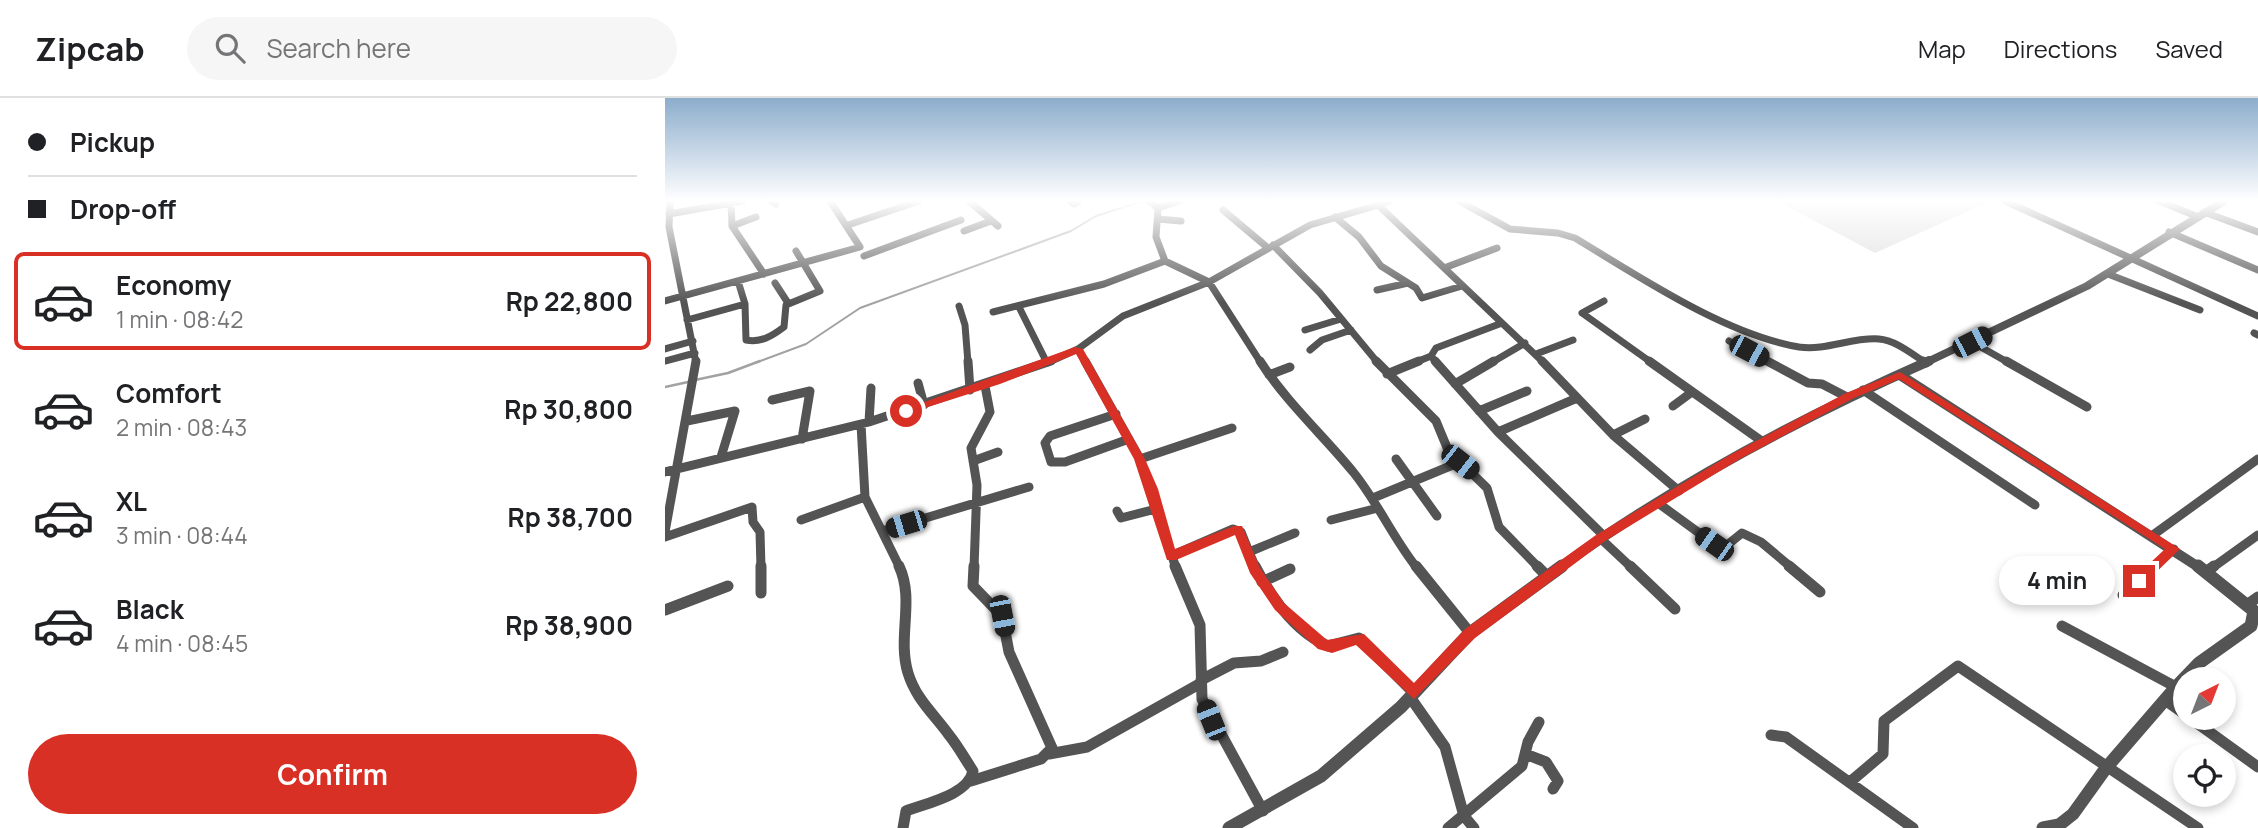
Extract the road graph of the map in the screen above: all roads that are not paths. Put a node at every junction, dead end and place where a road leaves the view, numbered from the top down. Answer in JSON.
{"nodes":[{"id":1,"x":672,"y":235,"type":"edge"},
{"id":2,"x":737,"y":235,"type":"edge"},
{"id":3,"x":853,"y":235,"type":"edge"},
{"id":4,"x":921,"y":235,"type":"edge"},
{"id":5,"x":1156,"y":235,"type":"edge"},
{"id":6,"x":1256,"y":235,"type":"edge"},
{"id":7,"x":1292,"y":235,"type":"edge"},
{"id":8,"x":1357,"y":235,"type":"edge"},
{"id":9,"x":1409,"y":235,"type":"edge"},
{"id":10,"x":1565,"y":235,"type":"edge"},
{"id":11,"x":2082,"y":235,"type":"edge"},
{"id":12,"x":2164,"y":235,"type":"edge"},
{"id":13,"x":2176,"y":235,"type":"edge"},
{"id":14,"x":860,"y":247,"type":"junction"},
{"id":15,"x":1271,"y":247,"type":"junction"},
{"id":16,"x":1497,"y":248,"type":"dead end"},
{"id":17,"x":796,"y":251,"type":"dead end"},
{"id":18,"x":674,"y":256,"type":"junction"},
{"id":19,"x":865,"y":256,"type":"junction"},
{"id":20,"x":2131,"y":257,"type":"junction"},
{"id":21,"x":665,"y":258,"type":"edge"},
{"id":22,"x":1165,"y":261,"type":"junction"},
{"id":23,"x":805,"y":263,"type":"junction"},
{"id":24,"x":870,"y":264,"type":"dead end"},
{"id":25,"x":1444,"y":268,"type":"junction"},
{"id":26,"x":2258,"y":270,"type":"edge"},
{"id":27,"x":764,"y":274,"type":"junction"},
{"id":28,"x":2108,"y":274,"type":"junction"},
{"id":29,"x":738,"y":281,"type":"junction"},
{"id":30,"x":1209,"y":282,"type":"junction"},
{"id":31,"x":1408,"y":282,"type":"junction"},
{"id":32,"x":775,"y":283,"type":"dead end"},
{"id":33,"x":1462,"y":286,"type":"junction"},
{"id":34,"x":1377,"y":290,"type":"dead end"},
{"id":35,"x":683,"y":296,"type":"junction"},
{"id":36,"x":665,"y":301,"type":"edge"},
{"id":37,"x":1604,"y":301,"type":"dead end"},
{"id":38,"x":788,"y":303,"type":"junction"},
{"id":39,"x":745,"y":304,"type":"junction"},
{"id":40,"x":959,"y":306,"type":"dead end"},
{"id":41,"x":1019,"y":307,"type":"junction"},
{"id":42,"x":2200,"y":310,"type":"dead end"},
{"id":43,"x":993,"y":312,"type":"dead end"},
{"id":44,"x":2258,"y":316,"type":"edge"},
{"id":45,"x":1341,"y":319,"type":"junction"},
{"id":46,"x":687,"y":320,"type":"junction"},
{"id":47,"x":1502,"y":323,"type":"junction"},
{"id":48,"x":1305,"y":330,"type":"dead end"},
{"id":49,"x":1351,"y":330,"type":"junction"},
{"id":50,"x":1573,"y":340,"type":"dead end"},
{"id":51,"x":693,"y":341,"type":"junction"},
{"id":52,"x":1729,"y":341,"type":"dead end"},
{"id":53,"x":1972,"y":342,"type":"junction"},
{"id":54,"x":1525,"y":343,"type":"junction"},
{"id":55,"x":665,"y":349,"type":"edge"},
{"id":56,"x":1078,"y":349,"type":"junction"},
{"id":57,"x":1310,"y":350,"type":"dead end"},
{"id":58,"x":695,"y":353,"type":"junction"},
{"id":59,"x":1536,"y":354,"type":"junction"},
{"id":60,"x":1431,"y":356,"type":"junction"},
{"id":61,"x":665,"y":361,"type":"edge"},
{"id":62,"x":1047,"y":363,"type":"junction"},
{"id":63,"x":1926,"y":363,"type":"junction"},
{"id":64,"x":1290,"y":367,"type":"dead end"},
{"id":65,"x":1387,"y":374,"type":"junction"},
{"id":66,"x":1269,"y":375,"type":"junction"},
{"id":67,"x":1900,"y":375,"type":"junction"},
{"id":68,"x":918,"y":383,"type":"dead end"},
{"id":69,"x":1455,"y":384,"type":"junction"},
{"id":70,"x":985,"y":386,"type":"junction"},
{"id":71,"x":871,"y":388,"type":"dead end"},
{"id":72,"x":970,"y":390,"type":"junction"},
{"id":73,"x":1863,"y":390,"type":"junction"},
{"id":74,"x":1527,"y":391,"type":"dead end"},
{"id":75,"x":1692,"y":392,"type":"junction"},
{"id":76,"x":1847,"y":397,"type":"junction"},
{"id":77,"x":1577,"y":398,"type":"junction"},
{"id":78,"x":772,"y":400,"type":"dead end"},
{"id":79,"x":924,"y":405,"type":"junction"},
{"id":80,"x":1672,"y":406,"type":"dead end"},
{"id":81,"x":2087,"y":407,"type":"dead end"},
{"id":82,"x":1479,"y":411,"type":"junction"},
{"id":83,"x":1115,"y":414,"type":"junction"},
{"id":84,"x":1645,"y":419,"type":"dead end"},
{"id":85,"x":687,"y":421,"type":"junction"},
{"id":86,"x":865,"y":423,"type":"junction"},
{"id":87,"x":1232,"y":428,"type":"dead end"},
{"id":88,"x":1498,"y":432,"type":"junction"},
{"id":89,"x":1613,"y":435,"type":"junction"},
{"id":90,"x":801,"y":439,"type":"junction"},
{"id":91,"x":1129,"y":439,"type":"junction"},
{"id":92,"x":1763,"y":442,"type":"junction"},
{"id":93,"x":998,"y":452,"type":"dead end"},
{"id":94,"x":721,"y":457,"type":"junction"},
{"id":95,"x":1140,"y":459,"type":"junction"},
{"id":96,"x":1396,"y":459,"type":"dead end"},
{"id":97,"x":2258,"y":460,"type":"edge"},
{"id":98,"x":973,"y":461,"type":"junction"},
{"id":99,"x":1460,"y":462,"type":"junction"},
{"id":100,"x":670,"y":471,"type":"edge"},
{"id":101,"x":1415,"y":482,"type":"junction"},
{"id":102,"x":1029,"y":487,"type":"dead end"},
{"id":103,"x":1679,"y":491,"type":"junction"},
{"id":104,"x":865,"y":497,"type":"junction"},
{"id":105,"x":1373,"y":498,"type":"junction"},
{"id":106,"x":978,"y":502,"type":"junction"},
{"id":107,"x":1658,"y":503,"type":"junction"},
{"id":108,"x":2035,"y":505,"type":"dead end"},
{"id":109,"x":1378,"y":508,"type":"junction"},
{"id":110,"x":1156,"y":509,"type":"junction"},
{"id":111,"x":1117,"y":511,"type":"dead end"},
{"id":112,"x":1437,"y":516,"type":"dead end"},
{"id":113,"x":801,"y":520,"type":"dead end"},
{"id":114,"x":1331,"y":520,"type":"dead end"},
{"id":115,"x":881,"y":531,"type":"junction"},
{"id":116,"x":1295,"y":533,"type":"dead end"},
{"id":117,"x":665,"y":535,"type":"edge"},
{"id":118,"x":2153,"y":535,"type":"junction"},
{"id":119,"x":2258,"y":535,"type":"edge"},
{"id":120,"x":1602,"y":537,"type":"junction"},
{"id":121,"x":2174,"y":549,"type":"junction"},
{"id":122,"x":1249,"y":552,"type":"junction"},
{"id":123,"x":1171,"y":556,"type":"junction"},
{"id":124,"x":1290,"y":569,"type":"dead end"},
{"id":125,"x":2206,"y":572,"type":"junction"},
{"id":126,"x":1547,"y":576,"type":"junction"},
{"id":127,"x":1262,"y":582,"type":"junction"},
{"id":128,"x":728,"y":586,"type":"dead end"},
{"id":129,"x":1820,"y":592,"type":"dead end"},
{"id":130,"x":761,"y":593,"type":"dead end"},
{"id":131,"x":2123,"y":595,"type":"dead end"},
{"id":132,"x":2253,"y":601,"type":"edge"},
{"id":133,"x":1675,"y":609,"type":"dead end"},
{"id":134,"x":665,"y":610,"type":"edge"},
{"id":135,"x":2062,"y":626,"type":"dead end"},
{"id":136,"x":1470,"y":634,"type":"junction"},
{"id":137,"x":1283,"y":652,"type":"dead end"},
{"id":138,"x":2195,"y":667,"type":"edge"},
{"id":139,"x":1201,"y":682,"type":"junction"},
{"id":140,"x":2173,"y":685,"type":"edge"},
{"id":141,"x":2173,"y":691,"type":"edge"},
{"id":142,"x":1412,"y":695,"type":"junction"},
{"id":143,"x":2165,"y":700,"type":"junction"},
{"id":144,"x":2173,"y":706,"type":"edge"},
{"id":145,"x":1539,"y":722,"type":"dead end"},
{"id":146,"x":2207,"y":730,"type":"edge"},
{"id":147,"x":1771,"y":735,"type":"dead end"},
{"id":148,"x":1049,"y":754,"type":"junction"},
{"id":149,"x":1525,"y":754,"type":"junction"},
{"id":150,"x":2258,"y":767,"type":"edge"},
{"id":151,"x":2106,"y":768,"type":"junction"},
{"id":152,"x":971,"y":781,"type":"junction"},
{"id":153,"x":1850,"y":782,"type":"junction"},
{"id":154,"x":1553,"y":789,"type":"dead end"},
{"id":155,"x":1262,"y":811,"type":"junction"},
{"id":156,"x":1464,"y":816,"type":"junction"},
{"id":157,"x":902,"y":828,"type":"edge"},
{"id":158,"x":1229,"y":828,"type":"edge"},
{"id":159,"x":1448,"y":828,"type":"edge"},
{"id":160,"x":1474,"y":828,"type":"edge"},
{"id":161,"x":1913,"y":828,"type":"edge"},
{"id":162,"x":2043,"y":828,"type":"edge"},
{"id":163,"x":2198,"y":828,"type":"edge"}],
"edges":[{"from":1,"to":18,"type":"street"},
{"from":2,"to":27,"type":"street"},
{"from":3,"to":14,"type":"street"},
{"from":4,"to":19,"type":"street"},
{"from":5,"to":22,"type":"street"},
{"from":6,"to":15,"type":"street"},
{"from":7,"to":15,"type":"street"},
{"from":8,"to":31,"type":"street"},
{"from":9,"to":25,"type":"street"},
{"from":10,"to":63,"type":"street"},
{"from":11,"to":20,"type":"street"},
{"from":12,"to":20,"type":"street"},
{"from":13,"to":26,"type":"street"},
{"from":14,"to":19,"type":"street"},
{"from":14,"to":23,"type":"street"},
{"from":15,"to":30,"type":"street"},
{"from":15,"to":45,"type":"street"},
{"from":16,"to":25,"type":"street"},
{"from":17,"to":23,"type":"street"},
{"from":18,"to":21,"type":"street"},
{"from":18,"to":35,"type":"street"},
{"from":19,"to":24,"type":"street"},
{"from":20,"to":28,"type":"street"},
{"from":20,"to":44,"type":"street"},
{"from":22,"to":30,"type":"street"},
{"from":22,"to":41,"type":"street"},
{"from":23,"to":27,"type":"street"},
{"from":23,"to":38,"type":"street"},
{"from":25,"to":33,"type":"street"},
{"from":27,"to":29,"type":"street"},
{"from":28,"to":42,"type":"street"},
{"from":28,"to":53,"type":"street"},
{"from":29,"to":35,"type":"street"},
{"from":29,"to":39,"type":"street"},
{"from":30,"to":56,"type":"street"},
{"from":30,"to":66,"type":"street"},
{"from":31,"to":33,"type":"street"},
{"from":31,"to":34,"type":"street"},
{"from":32,"to":38,"type":"street"},
{"from":33,"to":47,"type":"street"},
{"from":35,"to":36,"type":"street"},
{"from":35,"to":46,"type":"street"},
{"from":37,"to":75,"type":"street"},
{"from":38,"to":39,"type":"street"},
{"from":39,"to":46,"type":"street"},
{"from":40,"to":72,"type":"street"},
{"from":41,"to":43,"type":"street"},
{"from":41,"to":62,"type":"street"},
{"from":45,"to":48,"type":"street"},
{"from":45,"to":49,"type":"street"},
{"from":46,"to":51,"type":"street"},
{"from":47,"to":54,"type":"street"},
{"from":47,"to":60,"type":"street"},
{"from":49,"to":57,"type":"street"},
{"from":49,"to":65,"type":"street"},
{"from":50,"to":59,"type":"street"},
{"from":51,"to":55,"type":"street"},
{"from":51,"to":58,"type":"street"},
{"from":52,"to":76,"type":"street"},
{"from":53,"to":63,"type":"street"},
{"from":53,"to":81,"type":"street"},
{"from":54,"to":59,"type":"street"},
{"from":54,"to":69,"type":"street"},
{"from":56,"to":62,"type":"street"},
{"from":56,"to":83,"type":"street"},
{"from":58,"to":61,"type":"street"},
{"from":58,"to":85,"type":"street"},
{"from":59,"to":77,"type":"street"},
{"from":60,"to":65,"type":"street"},
{"from":60,"to":69,"type":"street"},
{"from":62,"to":70,"type":"street"},
{"from":63,"to":67,"type":"street"},
{"from":64,"to":66,"type":"street"},
{"from":65,"to":99,"type":"street"},
{"from":66,"to":105,"type":"street"},
{"from":67,"to":73,"type":"street"},
{"from":67,"to":118,"type":"street"},
{"from":68,"to":79,"type":"street"},
{"from":69,"to":82,"type":"street"},
{"from":70,"to":72,"type":"street"},
{"from":70,"to":98,"type":"street"},
{"from":71,"to":86,"type":"street"},
{"from":72,"to":79,"type":"street"},
{"from":73,"to":76,"type":"street"},
{"from":73,"to":108,"type":"street"},
{"from":74,"to":82,"type":"street"},
{"from":75,"to":80,"type":"street"},
{"from":75,"to":92,"type":"street"},
{"from":76,"to":92,"type":"street"},
{"from":77,"to":88,"type":"street"},
{"from":77,"to":89,"type":"street"},
{"from":78,"to":90,"type":"street"},
{"from":79,"to":86,"type":"street"},
{"from":82,"to":88,"type":"street"},
{"from":83,"to":91,"type":"street"},
{"from":83,"to":91,"type":"street"},
{"from":84,"to":89,"type":"street"},
{"from":85,"to":94,"type":"street"},
{"from":85,"to":100,"type":"street"},
{"from":86,"to":90,"type":"street"},
{"from":86,"to":104,"type":"street"},
{"from":87,"to":95,"type":"street"},
{"from":88,"to":120,"type":"street"},
{"from":89,"to":103,"type":"street"},
{"from":90,"to":94,"type":"street"},
{"from":91,"to":95,"type":"street"},
{"from":92,"to":103,"type":"street"},
{"from":93,"to":98,"type":"street"},
{"from":94,"to":100,"type":"street"},
{"from":95,"to":110,"type":"street"},
{"from":96,"to":101,"type":"street"},
{"from":97,"to":118,"type":"street"},
{"from":98,"to":106,"type":"street"},
{"from":99,"to":101,"type":"street"},
{"from":99,"to":126,"type":"street"},
{"from":100,"to":117,"type":"street"},
{"from":101,"to":105,"type":"street"},
{"from":101,"to":112,"type":"street"},
{"from":102,"to":106,"type":"street"},
{"from":103,"to":107,"type":"street"},
{"from":104,"to":113,"type":"street"},
{"from":104,"to":115,"type":"street"},
{"from":105,"to":109,"type":"street"},
{"from":106,"to":115,"type":"street"},
{"from":106,"to":148,"type":"street"},
{"from":107,"to":120,"type":"street"},
{"from":107,"to":129,"type":"street"},
{"from":109,"to":114,"type":"street"},
{"from":109,"to":136,"type":"street"},
{"from":110,"to":111,"type":"street"},
{"from":110,"to":123,"type":"street"},
{"from":115,"to":152,"type":"street"},
{"from":116,"to":122,"type":"street"},
{"from":117,"to":130,"type":"street"},
{"from":118,"to":121,"type":"street"},
{"from":119,"to":125,"type":"street"},
{"from":120,"to":126,"type":"street"},
{"from":120,"to":133,"type":"street"},
{"from":121,"to":125,"type":"street"},
{"from":121,"to":131,"type":"street"},
{"from":122,"to":123,"type":"street"},
{"from":122,"to":127,"type":"street"},
{"from":123,"to":139,"type":"street"},
{"from":124,"to":127,"type":"street"},
{"from":125,"to":132,"type":"street"},
{"from":126,"to":136,"type":"street"},
{"from":127,"to":142,"type":"street"},
{"from":128,"to":134,"type":"street"},
{"from":132,"to":138,"type":"street"},
{"from":135,"to":140,"type":"street"},
{"from":136,"to":142,"type":"street"},
{"from":137,"to":139,"type":"street"},
{"from":139,"to":148,"type":"street"},
{"from":139,"to":155,"type":"street"},
{"from":141,"to":143,"type":"street"},
{"from":142,"to":155,"type":"street"},
{"from":142,"to":156,"type":"street"},
{"from":143,"to":144,"type":"street"},
{"from":143,"to":151,"type":"street"},
{"from":145,"to":149,"type":"street"},
{"from":146,"to":150,"type":"street"},
{"from":147,"to":153,"type":"street"},
{"from":148,"to":152,"type":"street"},
{"from":149,"to":154,"type":"street"},
{"from":149,"to":156,"type":"street"},
{"from":151,"to":153,"type":"street"},
{"from":151,"to":162,"type":"street"},
{"from":151,"to":163,"type":"street"},
{"from":152,"to":157,"type":"street"},
{"from":153,"to":161,"type":"street"},
{"from":155,"to":158,"type":"street"},
{"from":156,"to":159,"type":"street"},
{"from":156,"to":160,"type":"street"}]}
